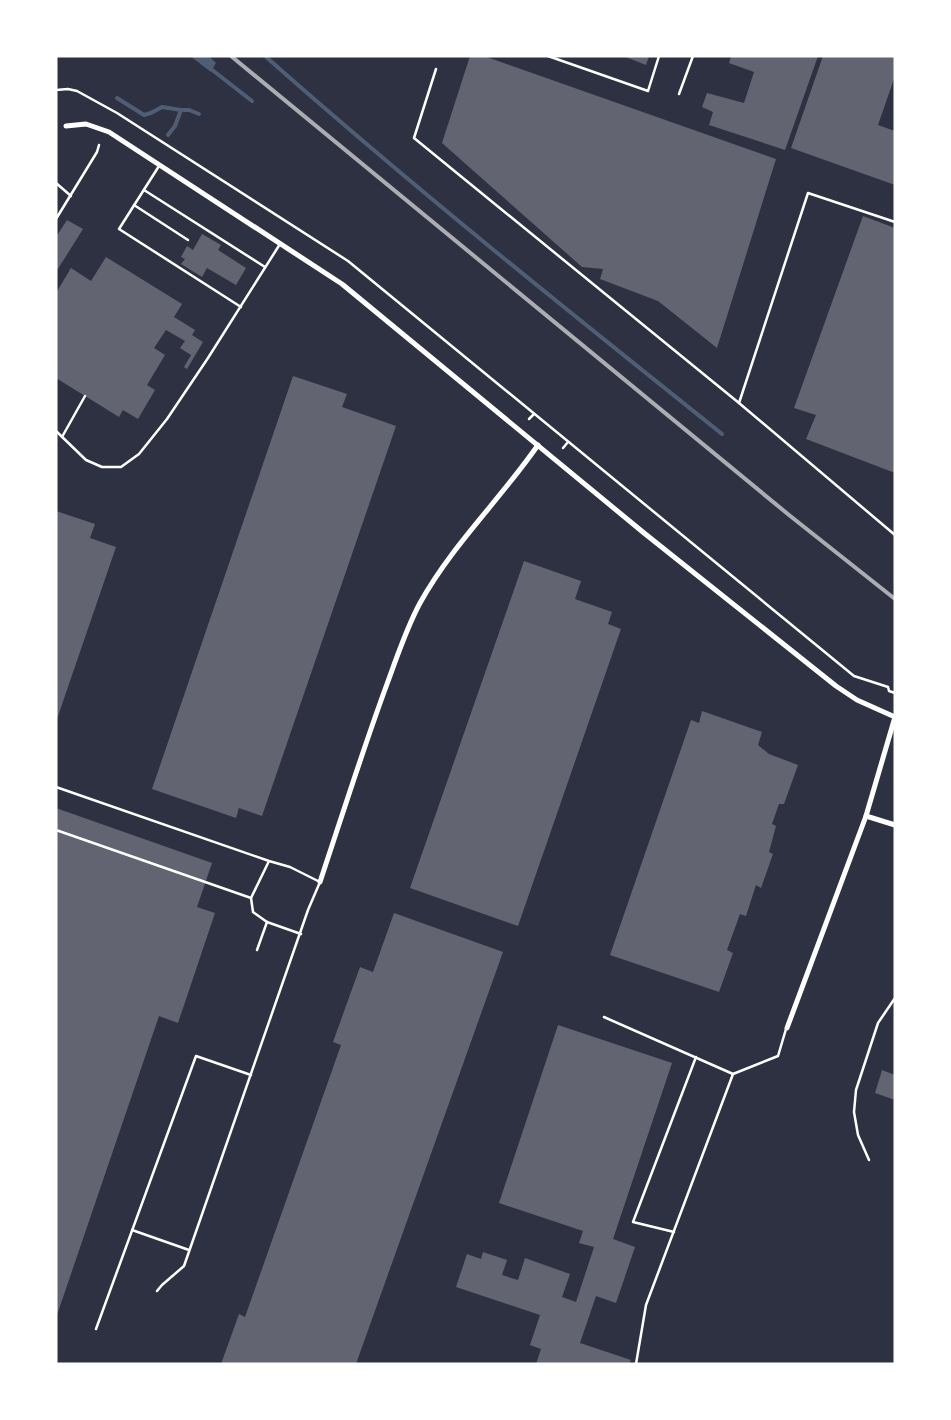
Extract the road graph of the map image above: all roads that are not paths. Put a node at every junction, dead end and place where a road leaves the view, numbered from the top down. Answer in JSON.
{"nodes":[{"id":1,"x":548,"y":56,"type":"edge"},
{"id":2,"x":659,"y":56,"type":"edge"},
{"id":3,"x":693,"y":56,"type":"edge"},
{"id":4,"x":436,"y":69,"type":"dead end"},
{"id":5,"x":679,"y":94,"type":"dead end"},
{"id":6,"x":66,"y":126,"type":"dead end"},
{"id":7,"x":159,"y":165,"type":"junction"},
{"id":8,"x":144,"y":190,"type":"junction"},
{"id":9,"x":134,"y":205,"type":"junction"},
{"id":10,"x":895,"y":222,"type":"edge"},
{"id":11,"x":188,"y":240,"type":"dead end"},
{"id":12,"x":280,"y":244,"type":"junction"},
{"id":13,"x":265,"y":267,"type":"junction"},
{"id":14,"x":240,"y":306,"type":"junction"},
{"id":15,"x":85,"y":396,"type":"dead end"},
{"id":16,"x":739,"y":403,"type":"junction"},
{"id":17,"x":56,"y":431,"type":"edge"},
{"id":18,"x":62,"y":437,"type":"junction"},
{"id":19,"x":538,"y":446,"type":"junction"},
{"id":20,"x":895,"y":535,"type":"edge"},
{"id":21,"x":895,"y":717,"type":"edge"},
{"id":22,"x":56,"y":787,"type":"edge"},
{"id":23,"x":866,"y":816,"type":"junction"},
{"id":24,"x":895,"y":825,"type":"edge"},
{"id":25,"x":56,"y":830,"type":"edge"},
{"id":26,"x":269,"y":861,"type":"junction"},
{"id":27,"x":320,"y":882,"type":"junction"},
{"id":28,"x":251,"y":898,"type":"junction"},
{"id":29,"x":268,"y":922,"type":"junction"},
{"id":30,"x":301,"y":934,"type":"junction"},
{"id":31,"x":257,"y":950,"type":"dead end"},
{"id":32,"x":895,"y":998,"type":"edge"},
{"id":33,"x":604,"y":1018,"type":"dead end"},
{"id":34,"x":787,"y":1028,"type":"joint"},
{"id":35,"x":696,"y":1057,"type":"junction"},
{"id":36,"x":734,"y":1074,"type":"junction"},
{"id":37,"x":251,"y":1075,"type":"junction"},
{"id":38,"x":869,"y":1160,"type":"dead end"},
{"id":39,"x":132,"y":1230,"type":"junction"},
{"id":40,"x":674,"y":1232,"type":"junction"},
{"id":41,"x":189,"y":1250,"type":"junction"},
{"id":42,"x":157,"y":1291,"type":"dead end"},
{"id":43,"x":96,"y":1329,"type":"dead end"},
{"id":44,"x":636,"y":1364,"type":"edge"}],
"edges":[{"from":1,"to":2,"type":"lane"},
{"from":3,"to":5,"type":"lane"},
{"from":4,"to":16,"type":"lane"},
{"from":6,"to":7,"type":"street"},
{"from":7,"to":8,"type":"lane"},
{"from":7,"to":12,"type":"street"},
{"from":8,"to":9,"type":"lane"},
{"from":8,"to":13,"type":"lane"},
{"from":9,"to":11,"type":"lane"},
{"from":9,"to":14,"type":"lane"},
{"from":10,"to":16,"type":"lane"},
{"from":12,"to":13,"type":"lane"},
{"from":12,"to":19,"type":"street"},
{"from":13,"to":14,"type":"lane"},
{"from":14,"to":18,"type":"lane"},
{"from":15,"to":18,"type":"lane"},
{"from":16,"to":20,"type":"lane"},
{"from":17,"to":18,"type":"lane"},
{"from":19,"to":21,"type":"street"},
{"from":19,"to":27,"type":"street"},
{"from":21,"to":23,"type":"street"},
{"from":22,"to":26,"type":"lane"},
{"from":23,"to":24,"type":"street"},
{"from":23,"to":34,"type":"street"},
{"from":25,"to":28,"type":"lane"},
{"from":26,"to":27,"type":"lane"},
{"from":26,"to":28,"type":"lane"},
{"from":27,"to":30,"type":"lane"},
{"from":28,"to":29,"type":"lane"},
{"from":29,"to":30,"type":"lane"},
{"from":29,"to":31,"type":"lane"},
{"from":30,"to":37,"type":"lane"},
{"from":32,"to":38,"type":"lane"},
{"from":33,"to":35,"type":"lane"},
{"from":34,"to":36,"type":"lane"},
{"from":35,"to":36,"type":"lane"},
{"from":35,"to":40,"type":"lane"},
{"from":36,"to":40,"type":"lane"},
{"from":37,"to":39,"type":"lane"},
{"from":37,"to":41,"type":"lane"},
{"from":39,"to":41,"type":"lane"},
{"from":39,"to":43,"type":"lane"},
{"from":40,"to":44,"type":"lane"},
{"from":41,"to":42,"type":"lane"}]}
